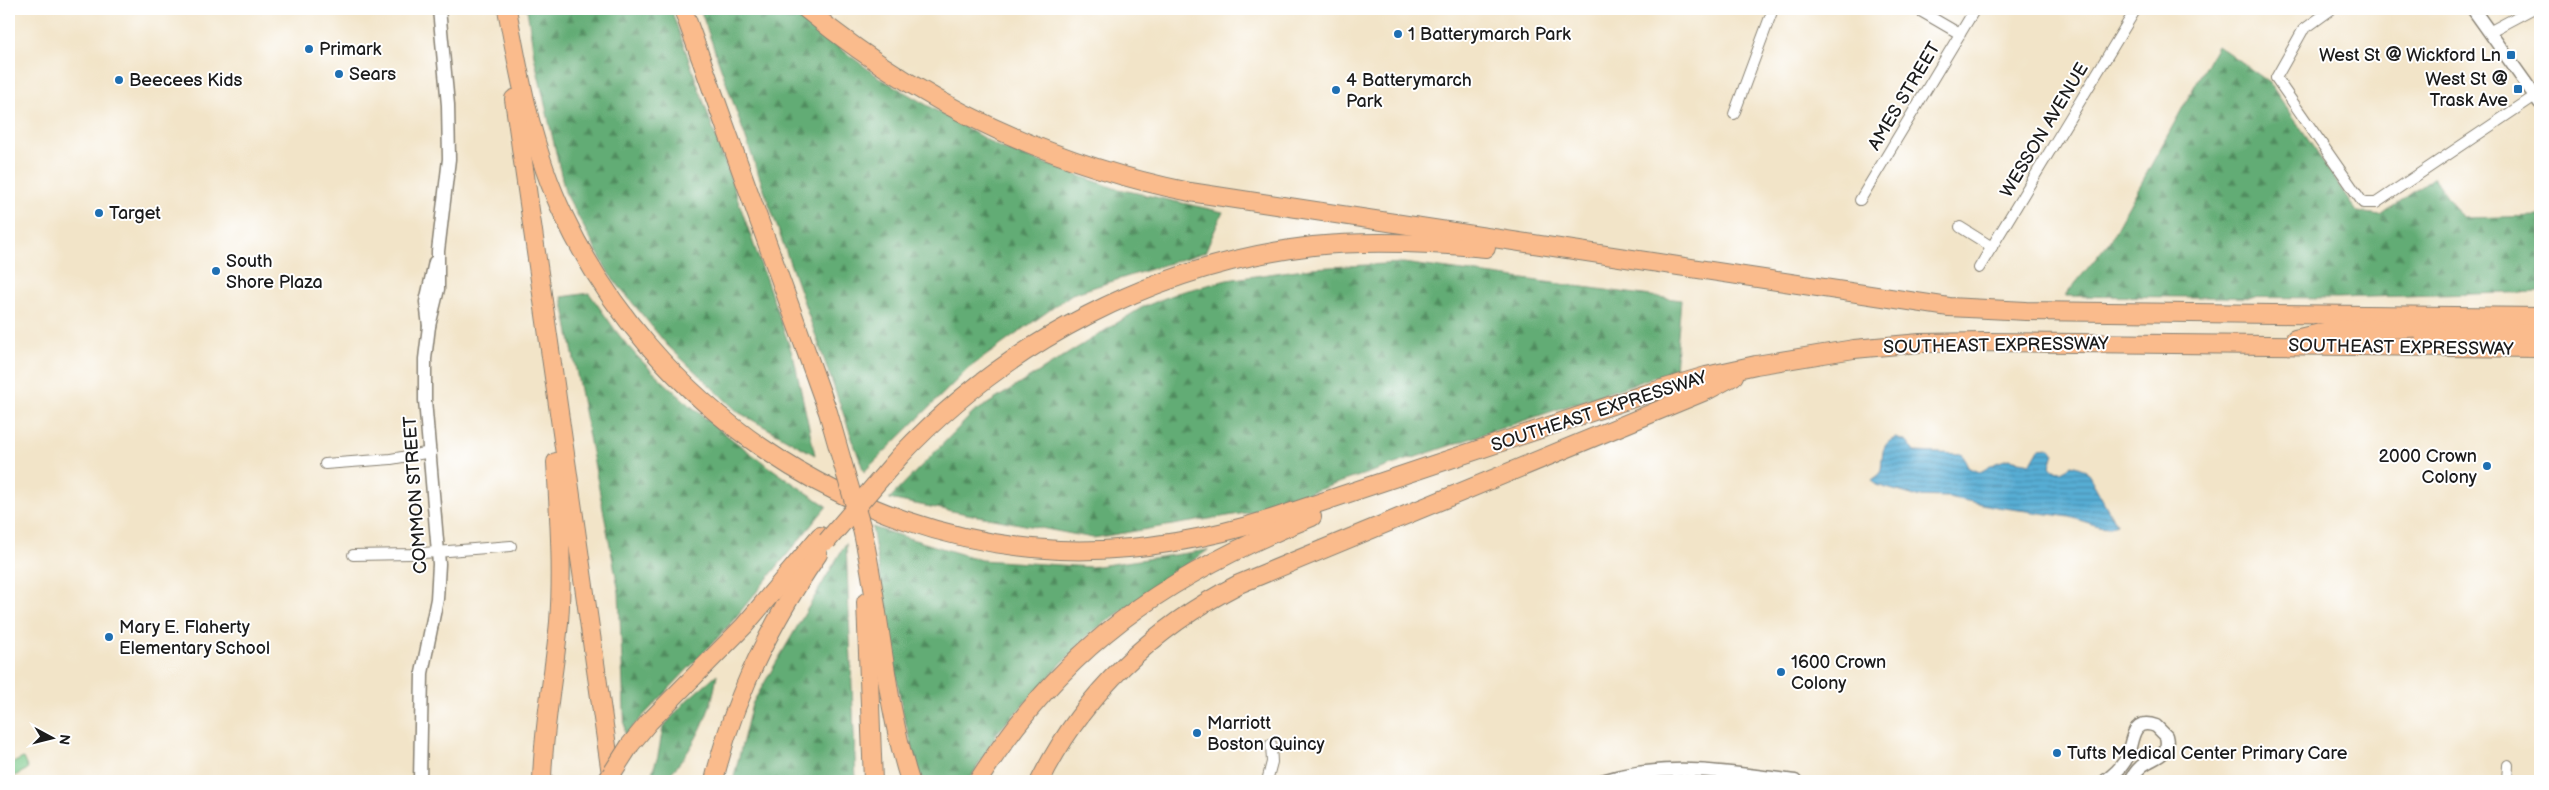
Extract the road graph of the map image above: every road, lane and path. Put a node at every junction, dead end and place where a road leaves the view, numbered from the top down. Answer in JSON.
{"nodes":[{"id":1,"x":439,"y":9,"type":"edge"},
{"id":2,"x":505,"y":9,"type":"edge"},
{"id":3,"x":683,"y":9,"type":"edge"},
{"id":4,"x":806,"y":9,"type":"edge"},
{"id":5,"x":1773,"y":9,"type":"edge"},
{"id":6,"x":1917,"y":9,"type":"edge"},
{"id":7,"x":1975,"y":9,"type":"edge"},
{"id":8,"x":2136,"y":9,"type":"edge"},
{"id":9,"x":2332,"y":9,"type":"edge"},
{"id":10,"x":2473,"y":9,"type":"edge"},
{"id":11,"x":2532,"y":9,"type":"edge"},
{"id":12,"x":2489,"y":32,"type":"junction"},
{"id":13,"x":1960,"y":34,"type":"junction"},
{"id":14,"x":2538,"y":100,"type":"edge"},
{"id":15,"x":1734,"y":114,"type":"dead end"},
{"id":16,"x":1860,"y":200,"type":"dead end"},
{"id":17,"x":1960,"y":227,"type":"dead end"},
{"id":18,"x":1992,"y":247,"type":"junction"},
{"id":19,"x":1599,"y":254,"type":"junction"},
{"id":20,"x":1979,"y":268,"type":"dead end"},
{"id":21,"x":2271,"y":314,"type":"junction"},
{"id":22,"x":2540,"y":317,"type":"edge"},
{"id":23,"x":2540,"y":325,"type":"edge"},
{"id":24,"x":2333,"y":330,"type":"junction"},
{"id":25,"x":2540,"y":334,"type":"edge"},
{"id":26,"x":2270,"y":345,"type":"junction"},
{"id":27,"x":2540,"y":348,"type":"edge"},
{"id":28,"x":1756,"y":365,"type":"junction"},
{"id":29,"x":557,"y":394,"type":"junction"},
{"id":30,"x":431,"y":452,"type":"junction"},
{"id":31,"x":325,"y":464,"type":"dead end"},
{"id":32,"x":1381,"y":482,"type":"junction"},
{"id":33,"x":860,"y":528,"type":"junction"},
{"id":34,"x":823,"y":539,"type":"junction"},
{"id":35,"x":511,"y":546,"type":"dead end"},
{"id":36,"x":439,"y":552,"type":"junction"},
{"id":37,"x":353,"y":555,"type":"dead end"},
{"id":38,"x":2130,"y":741,"type":"junction"},
{"id":39,"x":1271,"y":744,"type":"dead end"},
{"id":40,"x":2152,"y":760,"type":"junction"},
{"id":41,"x":2508,"y":765,"type":"dead end"},
{"id":42,"x":2107,"y":780,"type":"edge"},
{"id":43,"x":420,"y":781,"type":"edge"},
{"id":44,"x":542,"y":781,"type":"edge"},
{"id":45,"x":607,"y":781,"type":"edge"},
{"id":46,"x":612,"y":781,"type":"edge"},
{"id":47,"x":714,"y":781,"type":"edge"},
{"id":48,"x":873,"y":781,"type":"edge"},
{"id":49,"x":910,"y":781,"type":"edge"},
{"id":50,"x":978,"y":781,"type":"edge"},
{"id":51,"x":1040,"y":781,"type":"edge"},
{"id":52,"x":1267,"y":781,"type":"edge"},
{"id":53,"x":1602,"y":781,"type":"edge"},
{"id":54,"x":1795,"y":781,"type":"edge"},
{"id":55,"x":2129,"y":781,"type":"edge"},
{"id":56,"x":2507,"y":781,"type":"edge"}],
"edges":[{"from":1,"to":30,"type":"street","name":"COMMON STREET"},
{"from":2,"to":29,"type":"highway"},
{"from":2,"to":32,"type":"highway"},
{"from":3,"to":33,"type":"highway","bridge":true},
{"from":4,"to":19,"type":"highway"},
{"from":5,"to":15,"type":"street"},
{"from":6,"to":13,"type":"street"},
{"from":7,"to":13,"type":"street","name":"AMES STREET"},
{"from":8,"to":18,"type":"street","name":"WESSON AVENUE"},
{"from":9,"to":14,"type":"street"},
{"from":10,"to":12,"type":"street"},
{"from":11,"to":12,"type":"street"},
{"from":12,"to":14,"type":"street"},
{"from":13,"to":16,"type":"street","name":"AMES STREET"},
{"from":17,"to":18,"type":"street"},
{"from":18,"to":20,"type":"street","name":"WESSON AVENUE"},
{"from":19,"to":21,"type":"highway","name":"SOUTHEAST EXPRESSWAY"},
{"from":19,"to":34,"type":"highway","bridge":true},
{"from":21,"to":22,"type":"highway","name":"SOUTHEAST EXPRESSWAY"},
{"from":21,"to":24,"type":"highway"},
{"from":23,"to":24,"type":"highway"},
{"from":24,"to":25,"type":"highway"},
{"from":24,"to":26,"type":"highway"},
{"from":26,"to":27,"type":"highway","name":"SOUTHEAST EXPRESSWAY"},
{"from":26,"to":28,"type":"highway","name":"SOUTHEAST EXPRESSWAY"},
{"from":28,"to":32,"type":"highway","name":"SOUTHEAST EXPRESSWAY"},
{"from":28,"to":51,"type":"highway"},
{"from":29,"to":44,"type":"highway"},
{"from":29,"to":46,"type":"highway"},
{"from":30,"to":31,"type":"street"},
{"from":30,"to":36,"type":"street","name":"COMMON STREET"},
{"from":32,"to":50,"type":"highway"},
{"from":33,"to":48,"type":"highway"},
{"from":33,"to":49,"type":"highway"},
{"from":34,"to":45,"type":"highway","bridge":true},
{"from":34,"to":47,"type":"highway"},
{"from":35,"to":36,"type":"street"},
{"from":36,"to":37,"type":"street"},
{"from":36,"to":43,"type":"street","name":"COMMON STREET"},
{"from":38,"to":40,"type":"street"},
{"from":38,"to":40,"type":"street"},
{"from":38,"to":42,"type":"street"},
{"from":39,"to":52,"type":"street"},
{"from":40,"to":55,"type":"street"},
{"from":41,"to":56,"type":"street"},
{"from":42,"to":55,"type":"street"},
{"from":53,"to":54,"type":"street"}]}
